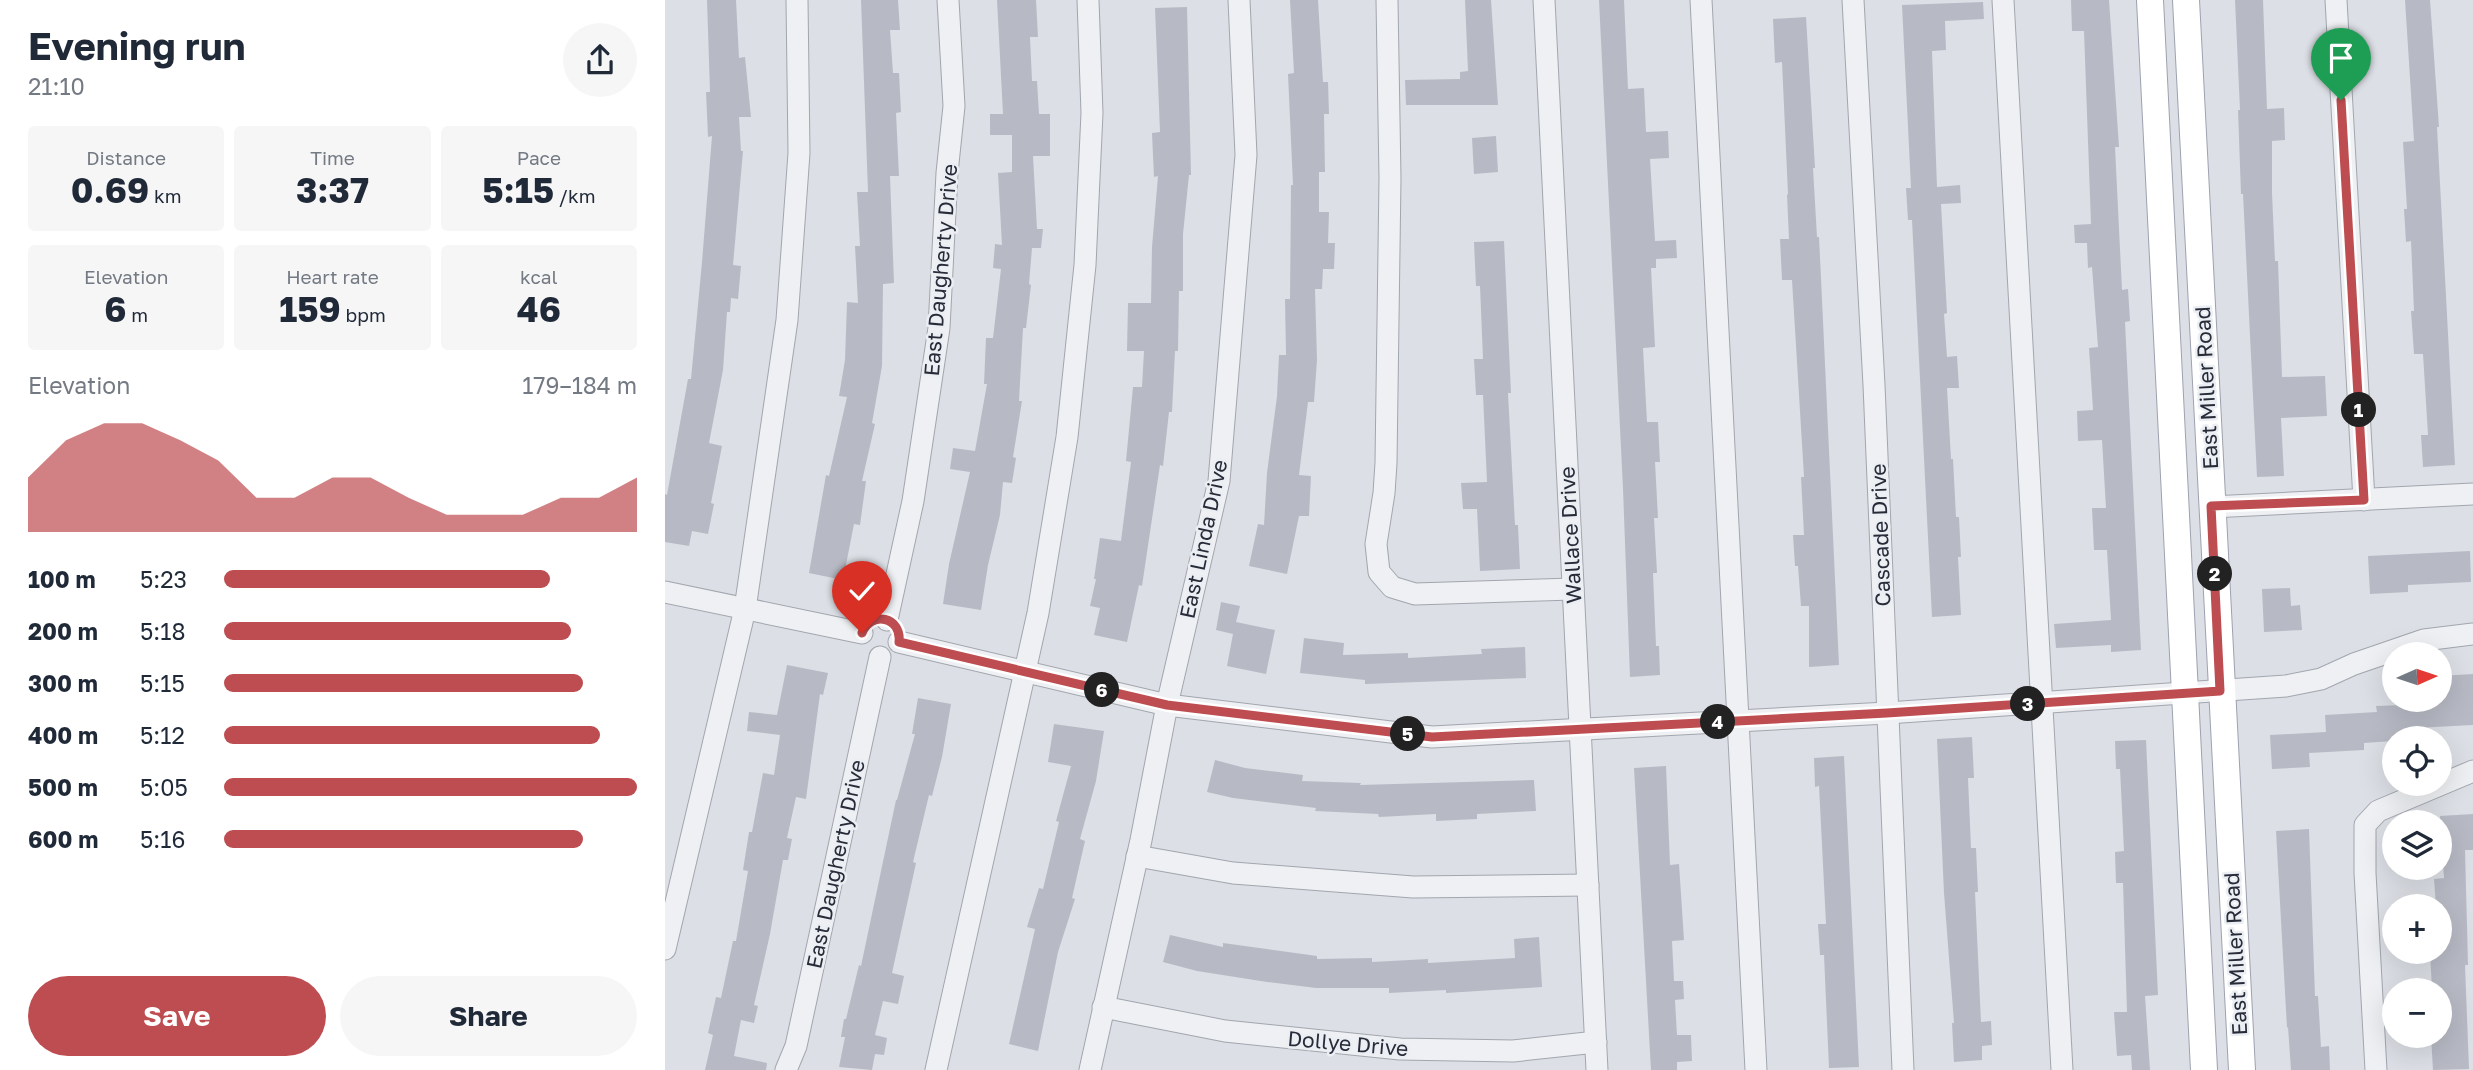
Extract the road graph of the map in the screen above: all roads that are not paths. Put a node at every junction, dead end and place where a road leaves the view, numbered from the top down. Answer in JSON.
{"nodes":[{"id":1,"x":797,"y":0,"type":"edge"},
{"id":2,"x":948,"y":0,"type":"edge"},
{"id":3,"x":1088,"y":0,"type":"edge"},
{"id":4,"x":1239,"y":0,"type":"edge"},
{"id":5,"x":1387,"y":0,"type":"edge"},
{"id":6,"x":1544,"y":0,"type":"edge"},
{"id":7,"x":1701,"y":0,"type":"edge"},
{"id":8,"x":1853,"y":0,"type":"edge"},
{"id":9,"x":2003,"y":0,"type":"edge"},
{"id":10,"x":2150,"y":0,"type":"edge"},
{"id":11,"x":2186,"y":0,"type":"edge"},
{"id":12,"x":2336,"y":0,"type":"edge"},
{"id":13,"x":2194,"y":154,"type":"junction"},
{"id":14,"x":2158,"y":156,"type":"junction"},
{"id":15,"x":2473,"y":494,"type":"edge"},
{"id":16,"x":2364,"y":500,"type":"junction"},
{"id":17,"x":2211,"y":506,"type":"junction"},
{"id":18,"x":1573,"y":589,"type":"junction"},
{"id":19,"x":665,"y":592,"type":"edge"},
{"id":20,"x":745,"y":609,"type":"junction"},
{"id":21,"x":887,"y":620,"type":"junction"},
{"id":22,"x":862,"y":633,"type":"junction"},
{"id":23,"x":2473,"y":634,"type":"edge"},
{"id":24,"x":899,"y":642,"type":"junction"},
{"id":25,"x":880,"y":657,"type":"junction"},
{"id":26,"x":1024,"y":671,"type":"junction"},
{"id":27,"x":2220,"y":691,"type":"junction"},
{"id":28,"x":2184,"y":693,"type":"junction"},
{"id":29,"x":2043,"y":703,"type":"junction"},
{"id":30,"x":1167,"y":705,"type":"junction"},
{"id":31,"x":1887,"y":713,"type":"junction"},
{"id":32,"x":1738,"y":721,"type":"junction"},
{"id":33,"x":1580,"y":729,"type":"junction"},
{"id":34,"x":2473,"y":771,"type":"edge"},
{"id":35,"x":1137,"y":856,"type":"junction"},
{"id":36,"x":1588,"y":885,"type":"junction"},
{"id":37,"x":665,"y":949,"type":"edge"},
{"id":38,"x":1103,"y":1007,"type":"junction"},
{"id":39,"x":1596,"y":1042,"type":"junction"},
{"id":40,"x":786,"y":1070,"type":"edge"},
{"id":41,"x":936,"y":1070,"type":"edge"},
{"id":42,"x":1090,"y":1070,"type":"edge"},
{"id":43,"x":1597,"y":1070,"type":"edge"},
{"id":44,"x":1756,"y":1070,"type":"edge"},
{"id":45,"x":1903,"y":1070,"type":"edge"},
{"id":46,"x":2062,"y":1070,"type":"edge"},
{"id":47,"x":2204,"y":1070,"type":"edge"},
{"id":48,"x":2242,"y":1070,"type":"edge"},
{"id":49,"x":2376,"y":1070,"type":"edge"}],
"edges":[{"from":1,"to":20,"type":"street"},
{"from":2,"to":21,"type":"street","name":"East Daugherty Drive"},
{"from":3,"to":26,"type":"street"},
{"from":4,"to":30,"type":"street","name":"East Linda Drive"},
{"from":5,"to":18,"type":"street"},
{"from":6,"to":18,"type":"street","name":"Wallace Drive"},
{"from":7,"to":32,"type":"street"},
{"from":8,"to":31,"type":"street","name":"Cascade Drive"},
{"from":9,"to":29,"type":"street"},
{"from":10,"to":14,"type":"main road","name":"East Miller Road"},
{"from":11,"to":13,"type":"main road","name":"East Miller Road"},
{"from":12,"to":16,"type":"street"},
{"from":13,"to":14,"type":"main road"},
{"from":13,"to":17,"type":"main road","name":"East Miller Road"},
{"from":14,"to":28,"type":"main road","name":"East Miller Road"},
{"from":15,"to":16,"type":"street"},
{"from":16,"to":17,"type":"street"},
{"from":17,"to":27,"type":"main road","name":"East Miller Road"},
{"from":18,"to":33,"type":"street","name":"Wallace Drive"},
{"from":19,"to":20,"type":"street"},
{"from":20,"to":22,"type":"street"},
{"from":20,"to":37,"type":"street"},
{"from":21,"to":22,"type":"street"},
{"from":21,"to":24,"type":"street"},
{"from":22,"to":25,"type":"street"},
{"from":23,"to":27,"type":"street"},
{"from":24,"to":25,"type":"street"},
{"from":24,"to":26,"type":"street"},
{"from":25,"to":40,"type":"street","name":"East Daugherty Drive"},
{"from":26,"to":30,"type":"street"},
{"from":26,"to":41,"type":"street"},
{"from":27,"to":28,"type":"street"},
{"from":27,"to":48,"type":"main road","name":"East Miller Road"},
{"from":28,"to":29,"type":"street"},
{"from":28,"to":47,"type":"main road","name":"East Miller Road"},
{"from":29,"to":31,"type":"street"},
{"from":29,"to":46,"type":"street"},
{"from":30,"to":33,"type":"street"},
{"from":30,"to":35,"type":"street","name":"East Linda Drive"},
{"from":31,"to":32,"type":"street"},
{"from":31,"to":45,"type":"street","name":"Cascade Drive"},
{"from":32,"to":33,"type":"street"},
{"from":32,"to":44,"type":"street"},
{"from":33,"to":36,"type":"street","name":"Wallace Drive"},
{"from":34,"to":49,"type":"street"},
{"from":35,"to":36,"type":"street"},
{"from":35,"to":38,"type":"street","name":"East Linda Drive"},
{"from":36,"to":39,"type":"street","name":"Wallace Drive"},
{"from":38,"to":39,"type":"street","name":"Dollye Drive"},
{"from":38,"to":42,"type":"street","name":"East Linda Drive"},
{"from":39,"to":43,"type":"street","name":"Wallace Drive"}]}
